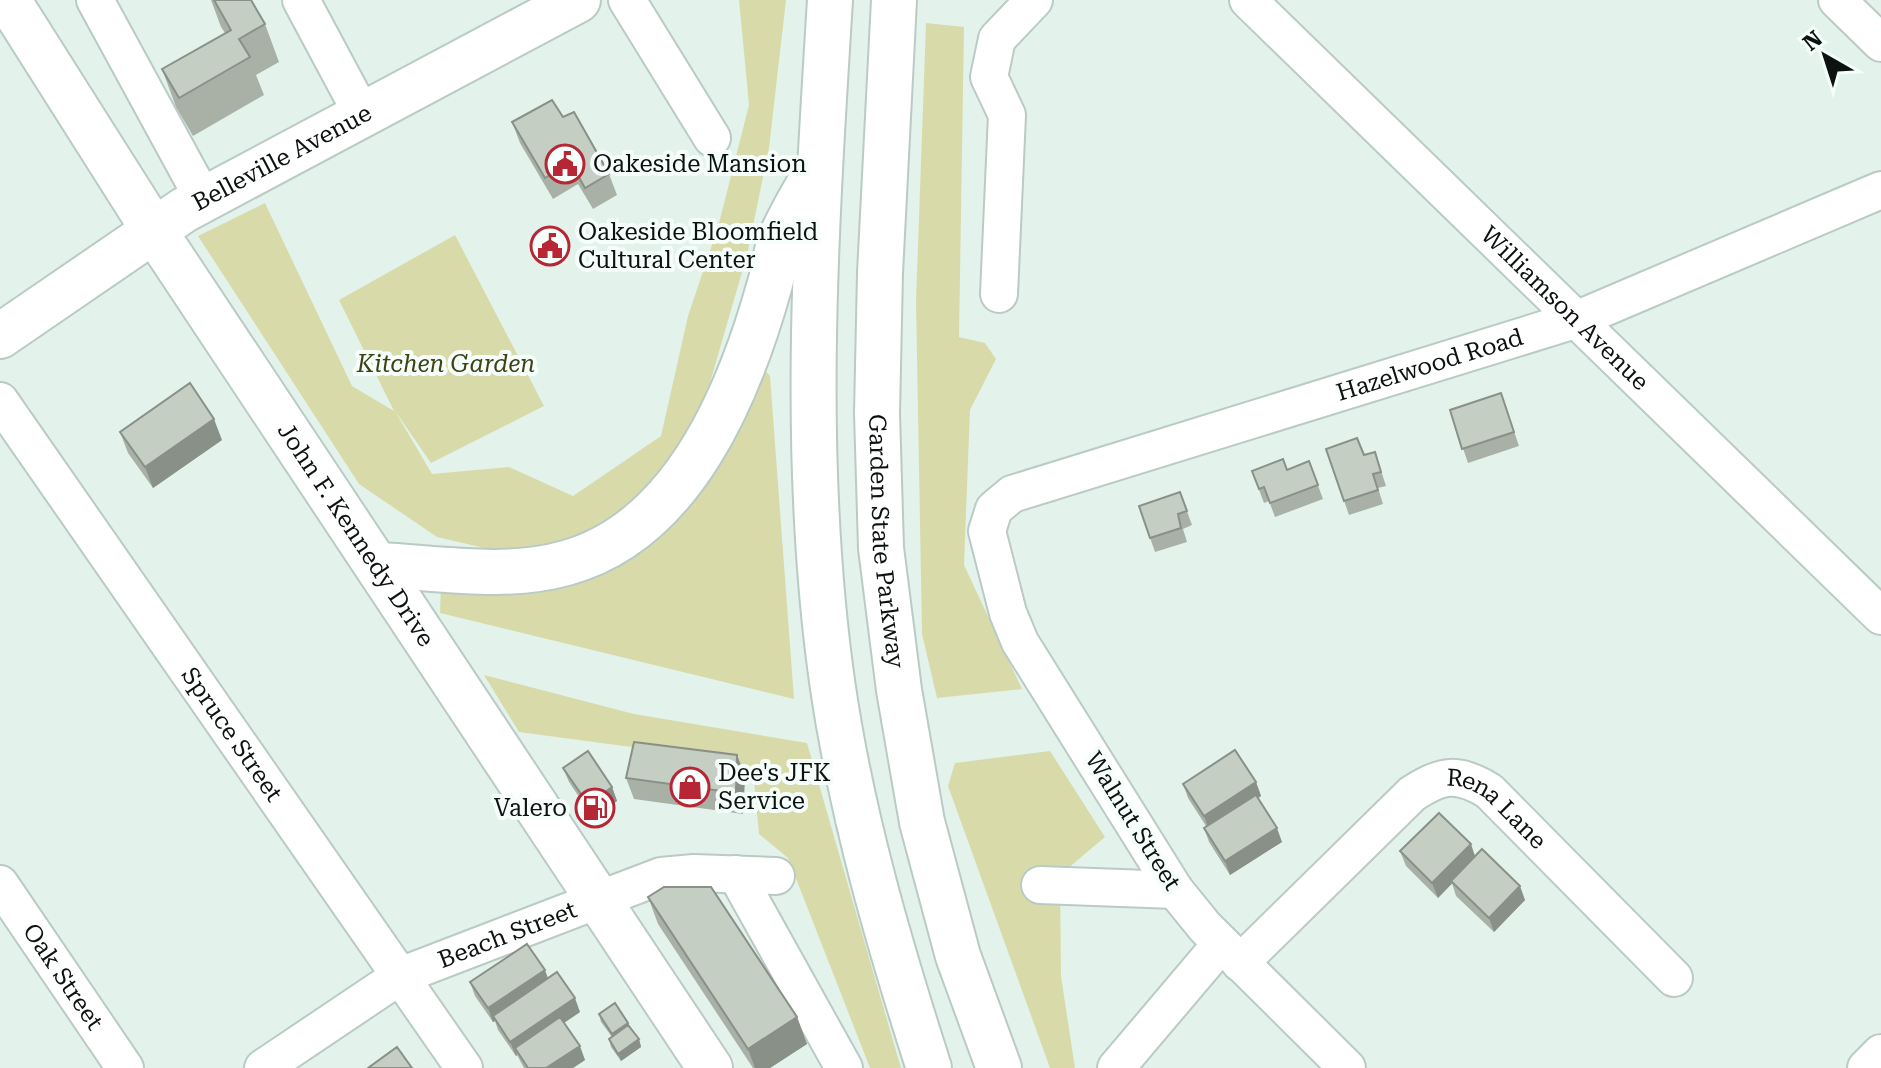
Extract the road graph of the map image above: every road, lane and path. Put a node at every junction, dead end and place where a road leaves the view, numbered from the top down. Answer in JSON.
{"nodes":[{"id":1,"x":8,"y":0,"type":"edge"},
{"id":2,"x":95,"y":0,"type":"edge"},
{"id":3,"x":301,"y":0,"type":"edge"},
{"id":4,"x":578,"y":0,"type":"edge"},
{"id":5,"x":627,"y":0,"type":"edge"},
{"id":6,"x":830,"y":0,"type":"edge"},
{"id":7,"x":894,"y":0,"type":"edge"},
{"id":8,"x":1034,"y":0,"type":"edge"},
{"id":9,"x":1248,"y":0,"type":"edge"},
{"id":10,"x":1837,"y":0,"type":"edge"},
{"id":11,"x":1881,"y":43,"type":"edge"},
{"id":12,"x":362,"y":114,"type":"junction"},
{"id":13,"x":712,"y":138,"type":"dead end"},
{"id":14,"x":820,"y":164,"type":"junction"},
{"id":15,"x":1881,"y":190,"type":"edge"},
{"id":16,"x":204,"y":200,"type":"junction"},
{"id":17,"x":153,"y":229,"type":"junction"},
{"id":18,"x":999,"y":294,"type":"dead end"},
{"id":19,"x":1578,"y":319,"type":"junction"},
{"id":20,"x":0,"y":336,"type":"edge"},
{"id":21,"x":0,"y":401,"type":"edge"},
{"id":22,"x":987,"y":531,"type":"joint"},
{"id":23,"x":379,"y":565,"type":"junction"},
{"id":24,"x":1881,"y":616,"type":"edge"},
{"id":25,"x":736,"y":874,"type":"junction"},
{"id":26,"x":776,"y":876,"type":"dead end"},
{"id":27,"x":0,"y":884,"type":"edge"},
{"id":28,"x":1040,"y":885,"type":"dead end"},
{"id":29,"x":1175,"y":890,"type":"junction"},
{"id":30,"x":598,"y":900,"type":"junction"},
{"id":31,"x":1230,"y":953,"type":"junction"},
{"id":32,"x":400,"y":976,"type":"junction"},
{"id":33,"x":1674,"y":978,"type":"dead end"},
{"id":34,"x":1881,"y":1053,"type":"edge"},
{"id":35,"x":125,"y":1068,"type":"edge"},
{"id":36,"x":263,"y":1068,"type":"edge"},
{"id":37,"x":464,"y":1068,"type":"edge"},
{"id":38,"x":710,"y":1068,"type":"edge"},
{"id":39,"x":844,"y":1068,"type":"edge"},
{"id":40,"x":929,"y":1068,"type":"edge"},
{"id":41,"x":999,"y":1068,"type":"edge"},
{"id":42,"x":1116,"y":1068,"type":"edge"},
{"id":43,"x":1347,"y":1068,"type":"edge"},
{"id":44,"x":1866,"y":1068,"type":"edge"}],
"edges":[{"from":1,"to":17,"type":"main road","name":"John F. Kennedy Drive"},
{"from":2,"to":16,"type":"street"},
{"from":3,"to":12,"type":"street"},
{"from":4,"to":12,"type":"main road","name":"Belleville Avenue"},
{"from":5,"to":13,"type":"street"},
{"from":6,"to":14,"type":"main road"},
{"from":7,"to":41,"type":"main road","name":"Garden State Parkway"},
{"from":8,"to":18,"type":"street"},
{"from":9,"to":19,"type":"street","name":"Williamson Avenue"},
{"from":10,"to":11,"type":"street"},
{"from":12,"to":16,"type":"main road","name":"Belleville Avenue"},
{"from":14,"to":23,"type":"main road"},
{"from":14,"to":40,"type":"main road"},
{"from":15,"to":19,"type":"street","name":"Hazelwood Road"},
{"from":16,"to":17,"type":"main road","name":"Belleville Avenue"},
{"from":17,"to":20,"type":"main road","name":"Belleville Avenue"},
{"from":17,"to":23,"type":"main road","name":"John F. Kennedy Drive"},
{"from":19,"to":22,"type":"street","name":"Hazelwood Road"},
{"from":19,"to":24,"type":"street","name":"Williamson Avenue"},
{"from":21,"to":32,"type":"street","name":"Spruce Street"},
{"from":22,"to":29,"type":"street","name":"Walnut Street"},
{"from":23,"to":30,"type":"main road","name":"John F. Kennedy Drive"},
{"from":25,"to":26,"type":"street","name":"Beach Street"},
{"from":25,"to":30,"type":"street","name":"Beach Street"},
{"from":25,"to":39,"type":"street"},
{"from":27,"to":35,"type":"street","name":"Oak Street"},
{"from":28,"to":29,"type":"street"},
{"from":29,"to":31,"type":"street","name":"Walnut Street"},
{"from":30,"to":32,"type":"street","name":"Beach Street"},
{"from":30,"to":38,"type":"main road","name":"John F. Kennedy Drive"},
{"from":31,"to":33,"type":"street","name":"Rena Lane"},
{"from":31,"to":42,"type":"street","name":"Rena Lane"},
{"from":31,"to":43,"type":"street","name":"Walnut Street"},
{"from":32,"to":36,"type":"street","name":"Beach Street"},
{"from":32,"to":37,"type":"street","name":"Spruce Street"},
{"from":34,"to":44,"type":"street"}]}
